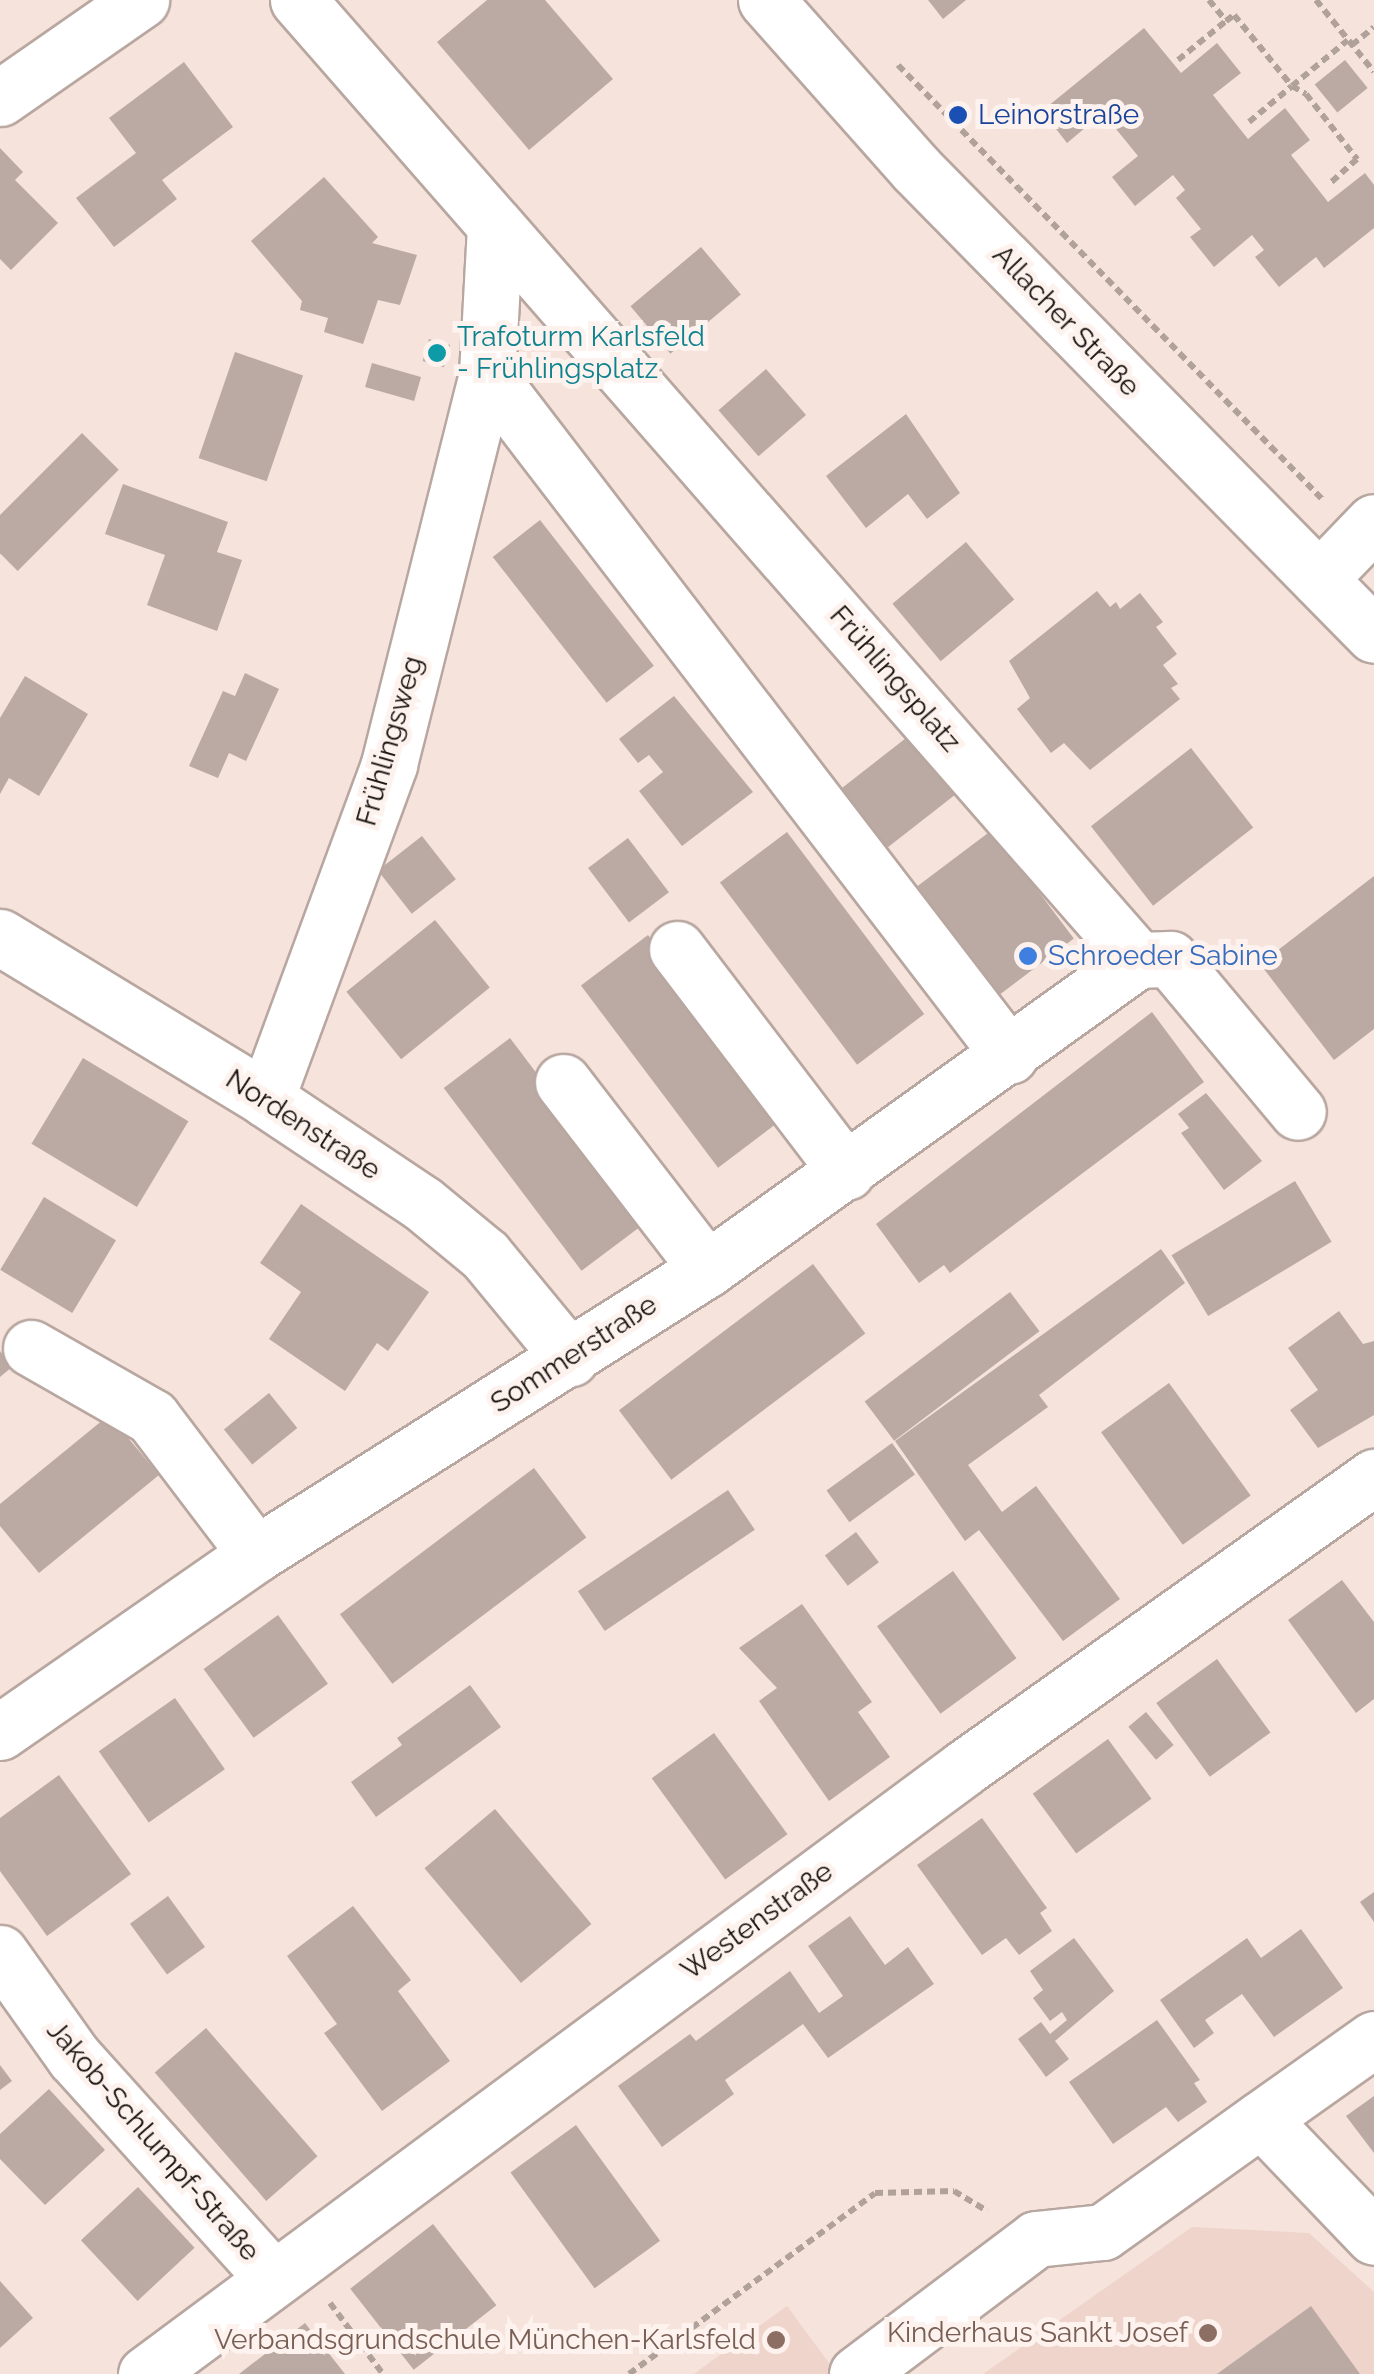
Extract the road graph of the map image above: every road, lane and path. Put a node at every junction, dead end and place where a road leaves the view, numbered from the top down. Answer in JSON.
{"nodes":[{"id":1,"x":141,"y":0,"type":"edge"},
{"id":2,"x":298,"y":0,"type":"edge"},
{"id":3,"x":766,"y":0,"type":"edge"},
{"id":4,"x":1209,"y":0,"type":"edge"},
{"id":5,"x":1316,"y":0,"type":"edge"},
{"id":6,"x":1226,"y":22,"type":"junction"},
{"id":7,"x":1374,"y":26,"type":"edge"},
{"id":8,"x":1350,"y":42,"type":"junction"},
{"id":9,"x":887,"y":54,"type":"dead end"},
{"id":10,"x":1178,"y":60,"type":"dead end"},
{"id":11,"x":1374,"y":72,"type":"edge"},
{"id":12,"x":1292,"y":86,"type":"junction"},
{"id":13,"x":0,"y":98,"type":"edge"},
{"id":14,"x":1249,"y":122,"type":"dead end"},
{"id":15,"x":1330,"y":182,"type":"dead end"},
{"id":16,"x":495,"y":228,"type":"junction"},
{"id":17,"x":487,"y":374,"type":"junction"},
{"id":18,"x":1295,"y":471,"type":"dead end"},
{"id":19,"x":1374,"y":522,"type":"edge"},
{"id":20,"x":1318,"y":578,"type":"junction"},
{"id":21,"x":1374,"y":635,"type":"edge"},
{"id":22,"x":0,"y":937,"type":"edge"},
{"id":23,"x":678,"y":949,"type":"dead end"},
{"id":24,"x":1138,"y":960,"type":"junction"},
{"id":25,"x":1010,"y":1056,"type":"junction"},
{"id":26,"x":563,"y":1082,"type":"dead end"},
{"id":27,"x":266,"y":1099,"type":"junction"},
{"id":28,"x":1298,"y":1112,"type":"dead end"},
{"id":29,"x":847,"y":1172,"type":"junction"},
{"id":30,"x":707,"y":1269,"type":"junction"},
{"id":31,"x":31,"y":1348,"type":"dead end"},
{"id":32,"x":570,"y":1358,"type":"junction"},
{"id":33,"x":1374,"y":1477,"type":"edge"},
{"id":34,"x":256,"y":1554,"type":"junction"},
{"id":35,"x":0,"y":1732,"type":"edge"},
{"id":36,"x":0,"y":1952,"type":"edge"},
{"id":37,"x":1374,"y":2039,"type":"edge"},
{"id":38,"x":1261,"y":2119,"type":"junction"},
{"id":39,"x":1374,"y":2237,"type":"edge"},
{"id":40,"x":1036,"y":2239,"type":"junction"},
{"id":41,"x":284,"y":2269,"type":"junction"},
{"id":42,"x":119,"y":2372,"type":"edge"},
{"id":43,"x":384,"y":2374,"type":"edge"},
{"id":44,"x":629,"y":2374,"type":"edge"},
{"id":45,"x":857,"y":2374,"type":"edge"}],
"edges":[{"from":1,"to":13,"type":"street"},
{"from":2,"to":16,"type":"street","name":"Frühlingsplatz"},
{"from":3,"to":20,"type":"street","name":"Allacher Straße"},
{"from":4,"to":6,"type":"path"},
{"from":5,"to":8,"type":"path"},
{"from":6,"to":10,"type":"path"},
{"from":6,"to":12,"type":"path"},
{"from":7,"to":8,"type":"path"},
{"from":8,"to":11,"type":"path"},
{"from":8,"to":12,"type":"path"},
{"from":9,"to":18,"type":"path"},
{"from":12,"to":14,"type":"path"},
{"from":12,"to":15,"type":"path"},
{"from":16,"to":17,"type":"street"},
{"from":16,"to":24,"type":"street","name":"Frühlingsplatz"},
{"from":17,"to":25,"type":"street"},
{"from":17,"to":27,"type":"street","name":"Frühlingsweg"},
{"from":19,"to":20,"type":"street"},
{"from":20,"to":21,"type":"street","name":"Allacher Straße"},
{"from":22,"to":27,"type":"street","name":"Nordenstraße"},
{"from":23,"to":29,"type":"street"},
{"from":24,"to":25,"type":"street","name":"Sommerstraße"},
{"from":24,"to":28,"type":"street"},
{"from":25,"to":29,"type":"street","name":"Sommerstraße"},
{"from":26,"to":30,"type":"street"},
{"from":27,"to":32,"type":"street","name":"Nordenstraße"},
{"from":29,"to":30,"type":"street","name":"Sommerstraße"},
{"from":30,"to":32,"type":"street","name":"Sommerstraße"},
{"from":31,"to":34,"type":"street"},
{"from":32,"to":34,"type":"street","name":"Sommerstraße"},
{"from":33,"to":41,"type":"street","name":"Westenstraße"},
{"from":34,"to":35,"type":"street","name":"Sommerstraße"},
{"from":36,"to":41,"type":"street","name":"Jakob-Schlumpf-Straße"},
{"from":37,"to":38,"type":"street"},
{"from":38,"to":39,"type":"street"},
{"from":38,"to":40,"type":"street"},
{"from":40,"to":44,"type":"path"},
{"from":40,"to":45,"type":"street"},
{"from":41,"to":42,"type":"street","name":"Westenstraße"},
{"from":41,"to":43,"type":"path"}]}
